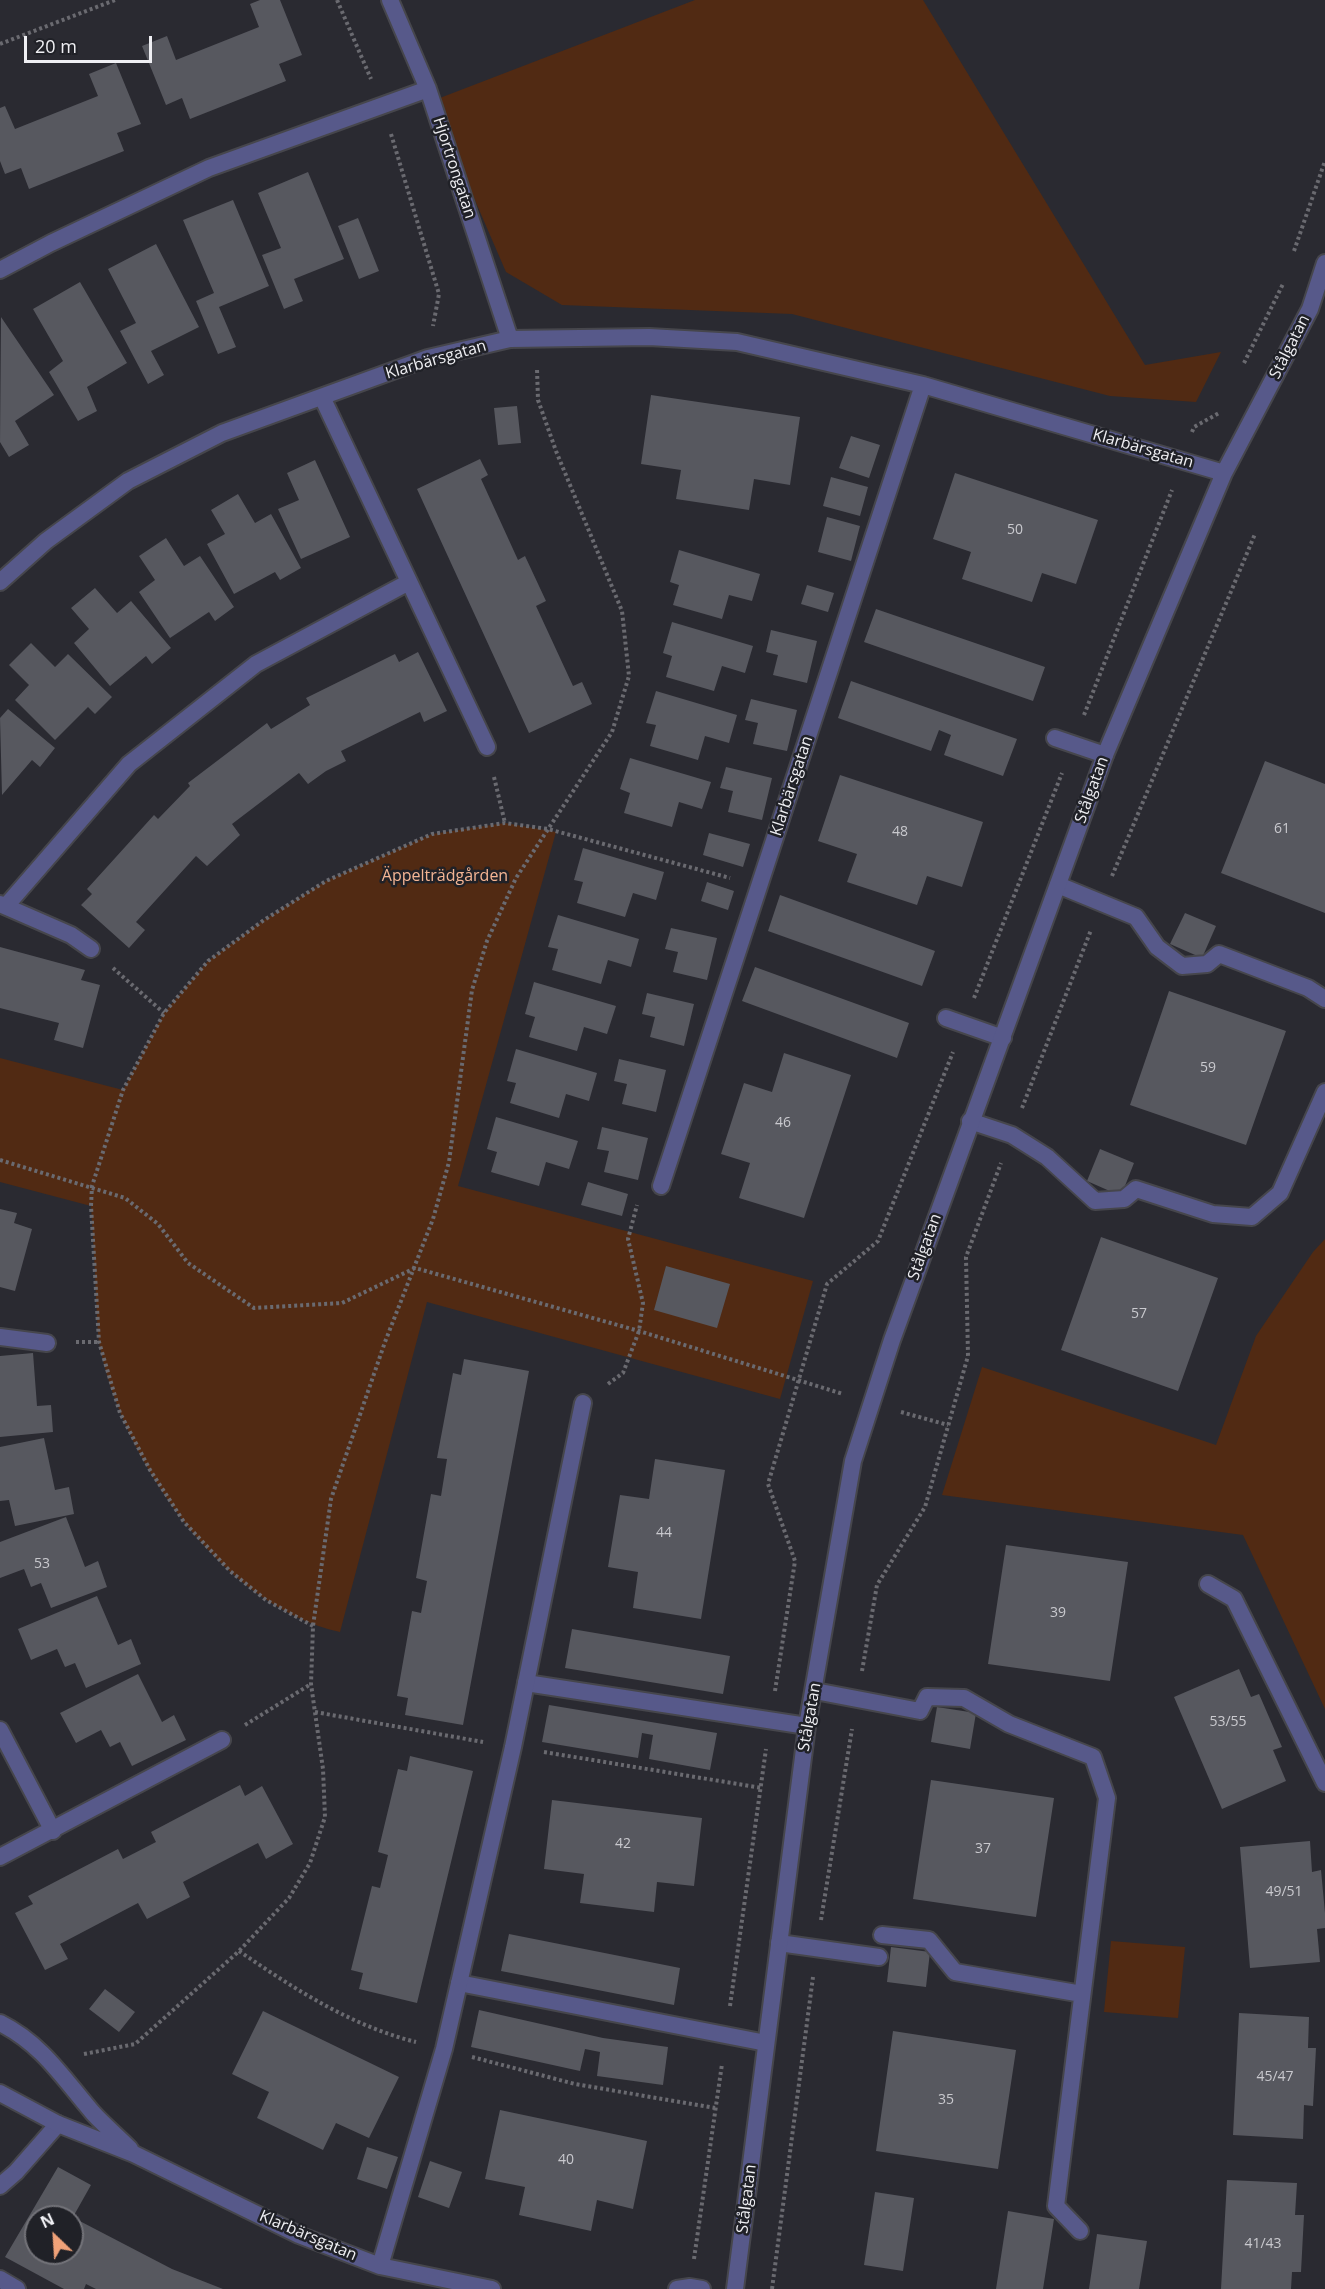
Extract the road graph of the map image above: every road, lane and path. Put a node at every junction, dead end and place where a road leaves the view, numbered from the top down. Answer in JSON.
{"nodes":[{"id":1,"x":115,"y":0,"type":"edge"},
{"id":2,"x":337,"y":0,"type":"edge"},
{"id":3,"x":390,"y":0,"type":"edge"},
{"id":4,"x":0,"y":44,"type":"edge"},
{"id":5,"x":428,"y":89,"type":"junction"},
{"id":6,"x":382,"y":105,"type":"junction"},
{"id":7,"x":1325,"y":263,"type":"edge"},
{"id":8,"x":0,"y":270,"type":"edge"},
{"id":9,"x":536,"y":338,"type":"junction"},
{"id":10,"x":510,"y":339,"type":"junction"},
{"id":11,"x":428,"y":358,"type":"junction"},
{"id":12,"x":923,"y":385,"type":"junction"},
{"id":13,"x":322,"y":397,"type":"junction"},
{"id":14,"x":1224,"y":473,"type":"junction"},
{"id":15,"x":1255,"y":534,"type":"dead end"},
{"id":16,"x":0,"y":582,"type":"edge"},
{"id":17,"x":409,"y":582,"type":"junction"},
{"id":18,"x":1055,"y":738,"type":"dead end"},
{"id":19,"x":487,"y":747,"type":"joint"},
{"id":20,"x":1105,"y":755,"type":"junction"},
{"id":21,"x":505,"y":823,"type":"junction"},
{"id":22,"x":548,"y":829,"type":"junction"},
{"id":23,"x":1058,"y":885,"type":"junction"},
{"id":24,"x":759,"y":886,"type":"junction"},
{"id":25,"x":1101,"y":902,"type":"junction"},
{"id":26,"x":3,"y":905,"type":"edge"},
{"id":27,"x":91,"y":949,"type":"joint"},
{"id":28,"x":1325,"y":999,"type":"edge"},
{"id":29,"x":164,"y":1013,"type":"junction"},
{"id":30,"x":946,"y":1018,"type":"dead end"},
{"id":31,"x":1003,"y":1038,"type":"junction"},
{"id":32,"x":1325,"y":1092,"type":"edge"},
{"id":33,"x":970,"y":1121,"type":"junction"},
{"id":34,"x":1012,"y":1135,"type":"junction"},
{"id":35,"x":0,"y":1160,"type":"edge"},
{"id":36,"x":92,"y":1186,"type":"junction"},
{"id":37,"x":661,"y":1186,"type":"joint"},
{"id":38,"x":415,"y":1268,"type":"junction"},
{"id":39,"x":639,"y":1331,"type":"junction"},
{"id":40,"x":0,"y":1337,"type":"edge"},
{"id":41,"x":47,"y":1343,"type":"dead end"},
{"id":42,"x":801,"y":1379,"type":"dead end"},
{"id":43,"x":583,"y":1403,"type":"joint"},
{"id":44,"x":1208,"y":1584,"type":"dead end"},
{"id":45,"x":313,"y":1626,"type":"junction"},
{"id":46,"x":526,"y":1683,"type":"junction"},
{"id":47,"x":311,"y":1684,"type":"junction"},
{"id":48,"x":814,"y":1691,"type":"junction"},
{"id":49,"x":857,"y":1700,"type":"junction"},
{"id":50,"x":807,"y":1726,"type":"junction"},
{"id":51,"x":0,"y":1730,"type":"edge"},
{"id":52,"x":222,"y":1740,"type":"joint"},
{"id":53,"x":1325,"y":1783,"type":"edge"},
{"id":54,"x":53,"y":1831,"type":"junction"},
{"id":55,"x":0,"y":1857,"type":"edge"},
{"id":56,"x":882,"y":1935,"type":"dead end"},
{"id":57,"x":779,"y":1943,"type":"junction"},
{"id":58,"x":816,"y":1948,"type":"junction"},
{"id":59,"x":879,"y":1957,"type":"dead end"},
{"id":60,"x":459,"y":1983,"type":"junction"},
{"id":61,"x":1082,"y":1994,"type":"junction"},
{"id":62,"x":0,"y":2023,"type":"edge"},
{"id":63,"x":766,"y":2043,"type":"junction"},
{"id":64,"x":74,"y":2056,"type":"dead end"},
{"id":65,"x":0,"y":2093,"type":"edge"},
{"id":66,"x":58,"y":2124,"type":"junction"},
{"id":67,"x":135,"y":2154,"type":"junction"},
{"id":68,"x":0,"y":2186,"type":"edge"},
{"id":69,"x":1080,"y":2231,"type":"dead end"},
{"id":70,"x":380,"y":2266,"type":"junction"},
{"id":71,"x":0,"y":2279,"type":"edge"},
{"id":72,"x":16,"y":2289,"type":"edge"},
{"id":73,"x":492,"y":2289,"type":"edge"},
{"id":74,"x":677,"y":2289,"type":"edge"},
{"id":75,"x":702,"y":2289,"type":"edge"},
{"id":76,"x":735,"y":2289,"type":"edge"},
{"id":77,"x":772,"y":2289,"type":"edge"}],
"edges":[{"from":1,"to":4,"type":"path"},
{"from":2,"to":6,"type":"path"},
{"from":3,"to":5,"type":"street","name":"Hjortrongatan"},
{"from":5,"to":6,"type":"street"},
{"from":5,"to":10,"type":"street","name":"Hjortrongatan"},
{"from":6,"to":8,"type":"street"},
{"from":6,"to":11,"type":"path"},
{"from":7,"to":14,"type":"street","name":"Stålgatan"},
{"from":9,"to":10,"type":"street","name":"Klarbärsgatan"},
{"from":9,"to":12,"type":"street","name":"Klarbärsgatan"},
{"from":9,"to":22,"type":"path"},
{"from":10,"to":11,"type":"street","name":"Klarbärsgatan"},
{"from":11,"to":13,"type":"street","name":"Klarbärsgatan"},
{"from":12,"to":14,"type":"street","name":"Klarbärsgatan"},
{"from":12,"to":24,"type":"street","name":"Klarbärsgatan"},
{"from":13,"to":16,"type":"street","name":"Klarbärsgatan"},
{"from":13,"to":17,"type":"street"},
{"from":14,"to":20,"type":"street","name":"Stålgatan"},
{"from":15,"to":25,"type":"path"},
{"from":17,"to":19,"type":"street"},
{"from":17,"to":26,"type":"street"},
{"from":18,"to":20,"type":"street"},
{"from":19,"to":21,"type":"path"},
{"from":20,"to":23,"type":"street","name":"Stålgatan"},
{"from":21,"to":22,"type":"path"},
{"from":21,"to":29,"type":"path"},
{"from":22,"to":24,"type":"path"},
{"from":22,"to":38,"type":"path"},
{"from":23,"to":25,"type":"street"},
{"from":23,"to":31,"type":"street","name":"Stålgatan"},
{"from":24,"to":37,"type":"street","name":"Klarbärsgatan"},
{"from":25,"to":28,"type":"street"},
{"from":25,"to":34,"type":"path"},
{"from":26,"to":27,"type":"street"},
{"from":27,"to":29,"type":"path"},
{"from":29,"to":36,"type":"path"},
{"from":30,"to":31,"type":"street"},
{"from":31,"to":33,"type":"street","name":"Stålgatan"},
{"from":32,"to":34,"type":"street"},
{"from":33,"to":34,"type":"street"},
{"from":33,"to":48,"type":"street","name":"Stålgatan"},
{"from":34,"to":49,"type":"path"},
{"from":35,"to":36,"type":"path"},
{"from":36,"to":38,"type":"path"},
{"from":36,"to":45,"type":"path"},
{"from":37,"to":39,"type":"path"},
{"from":38,"to":39,"type":"path"},
{"from":38,"to":45,"type":"path"},
{"from":39,"to":42,"type":"path"},
{"from":39,"to":43,"type":"path"},
{"from":40,"to":41,"type":"street"},
{"from":43,"to":46,"type":"street"},
{"from":44,"to":53,"type":"street"},
{"from":45,"to":47,"type":"path"},
{"from":46,"to":50,"type":"street"},
{"from":46,"to":60,"type":"street"},
{"from":47,"to":52,"type":"path"},
{"from":47,"to":64,"type":"path"},
{"from":48,"to":49,"type":"street"},
{"from":48,"to":50,"type":"street","name":"Stålgatan"},
{"from":49,"to":58,"type":"path"},
{"from":49,"to":61,"type":"street"},
{"from":50,"to":57,"type":"street","name":"Stålgatan"},
{"from":51,"to":54,"type":"street"},
{"from":52,"to":54,"type":"street"},
{"from":54,"to":55,"type":"street"},
{"from":56,"to":61,"type":"street"},
{"from":57,"to":58,"type":"street"},
{"from":57,"to":63,"type":"street","name":"Stålgatan"},
{"from":58,"to":59,"type":"street"},
{"from":58,"to":77,"type":"path"},
{"from":60,"to":63,"type":"street"},
{"from":60,"to":70,"type":"street"},
{"from":61,"to":69,"type":"street"},
{"from":62,"to":67,"type":"street","name":"Klarbärsgatan"},
{"from":63,"to":76,"type":"street","name":"Stålgatan"},
{"from":65,"to":66,"type":"street","name":"Klarbärsgatan"},
{"from":66,"to":67,"type":"street","name":"Klarbärsgatan"},
{"from":66,"to":68,"type":"street"},
{"from":67,"to":70,"type":"street","name":"Klarbärsgatan"},
{"from":70,"to":73,"type":"street","name":"Klarbärsgatan"},
{"from":71,"to":72,"type":"street"},
{"from":74,"to":75,"type":"street"}]}
